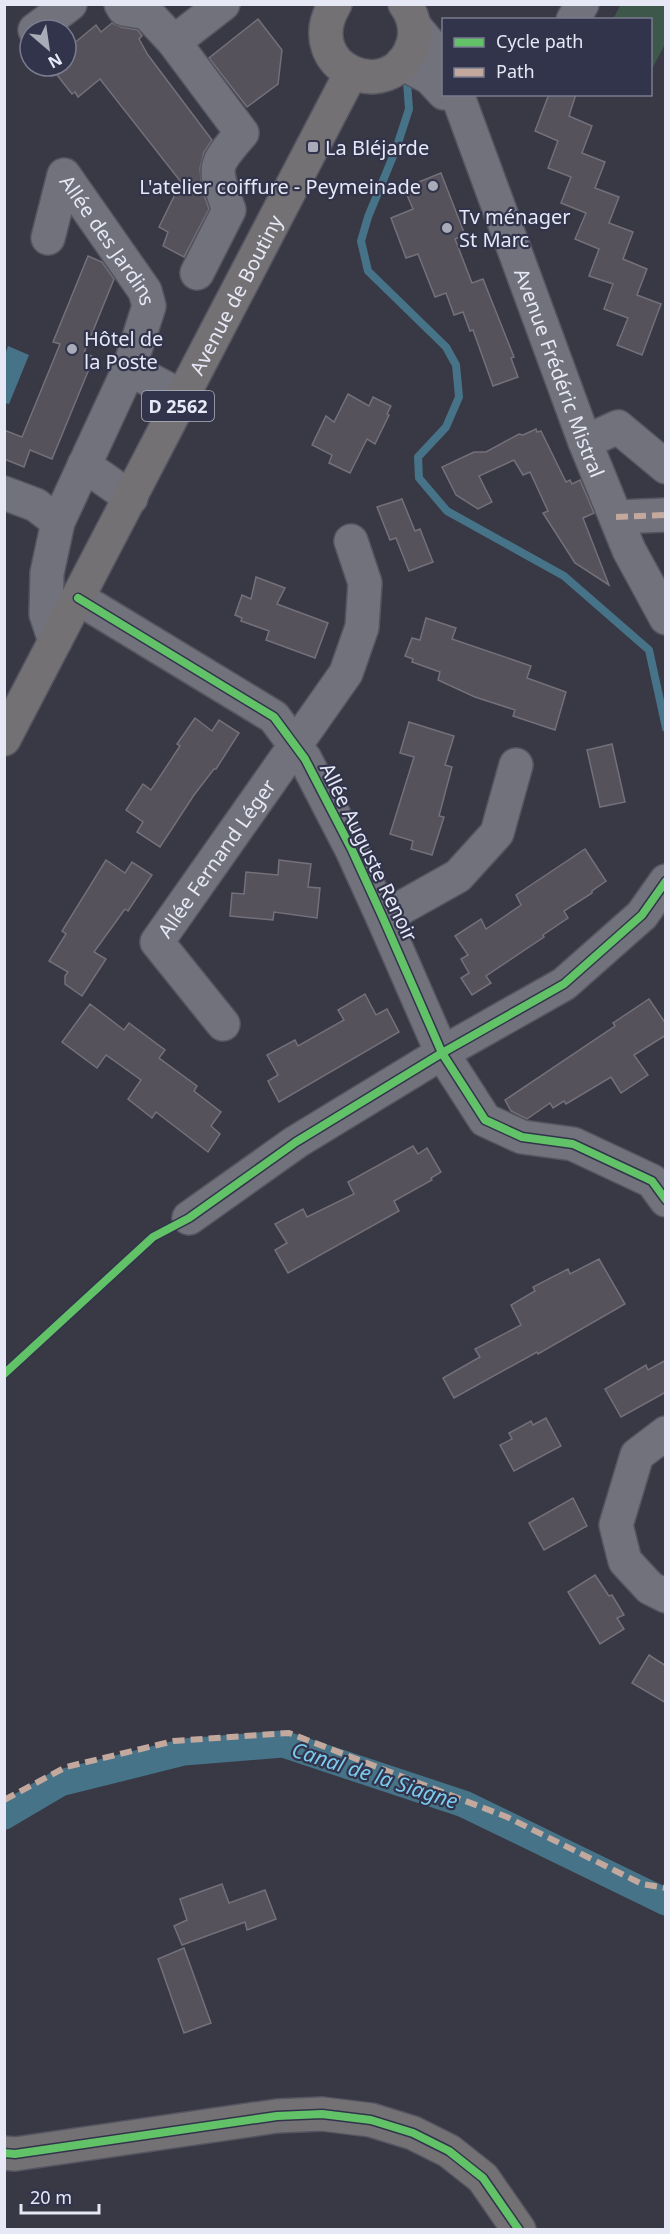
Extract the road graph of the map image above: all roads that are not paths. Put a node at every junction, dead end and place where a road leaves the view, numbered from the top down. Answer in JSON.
{"nodes":[{"id":1,"x":70,"y":4,"type":"edge"},
{"id":2,"x":121,"y":4,"type":"edge"},
{"id":3,"x":223,"y":4,"type":"edge"},
{"id":4,"x":582,"y":4,"type":"edge"},
{"id":5,"x":335,"y":5,"type":"edge"},
{"id":6,"x":410,"y":16,"type":"edge"},
{"id":7,"x":51,"y":18,"type":"edge"},
{"id":8,"x":574,"y":18,"type":"edge"},
{"id":9,"x":174,"y":42,"type":"junction"},
{"id":10,"x":442,"y":58,"type":"edge"},
{"id":11,"x":402,"y":63,"type":"junction"},
{"id":12,"x":351,"y":73,"type":"junction"},
{"id":13,"x":442,"y":92,"type":"edge"},
{"id":14,"x":447,"y":96,"type":"edge"},
{"id":15,"x":463,"y":108,"type":"edge"},
{"id":16,"x":48,"y":238,"type":"dead end"},
{"id":17,"x":197,"y":273,"type":"dead end"},
{"id":18,"x":129,"y":369,"type":"junction"},
{"id":19,"x":183,"y":397,"type":"junction"},
{"id":20,"x":585,"y":442,"type":"junction"},
{"id":21,"x":84,"y":465,"type":"junction"},
{"id":22,"x":666,"y":467,"type":"edge"},
{"id":23,"x":4,"y":492,"type":"edge"},
{"id":24,"x":131,"y":498,"type":"junction"},
{"id":25,"x":666,"y":515,"type":"edge"},
{"id":26,"x":616,"y":517,"type":"junction"},
{"id":27,"x":58,"y":522,"type":"junction"},
{"id":28,"x":351,"y":541,"type":"dead end"},
{"id":29,"x":78,"y":598,"type":"junction"},
{"id":30,"x":666,"y":618,"type":"edge"},
{"id":31,"x":56,"y":641,"type":"junction"},
{"id":32,"x":4,"y":739,"type":"edge"},
{"id":33,"x":295,"y":747,"type":"junction"},
{"id":34,"x":516,"y":765,"type":"dead end"},
{"id":35,"x":666,"y":881,"type":"edge"},
{"id":36,"x":383,"y":918,"type":"junction"},
{"id":37,"x":223,"y":1024,"type":"dead end"},
{"id":38,"x":442,"y":1053,"type":"junction"},
{"id":39,"x":666,"y":1200,"type":"edge"},
{"id":40,"x":189,"y":1218,"type":"dead end"},
{"id":41,"x":666,"y":1434,"type":"edge"},
{"id":42,"x":666,"y":1596,"type":"edge"},
{"id":43,"x":4,"y":2153,"type":"edge"},
{"id":44,"x":519,"y":2229,"type":"edge"}],
"edges":[{"from":1,"to":7,"type":"street"},
{"from":2,"to":9,"type":"street"},
{"from":3,"to":9,"type":"street"},
{"from":4,"to":8,"type":"street"},
{"from":5,"to":12,"type":"main road"},
{"from":6,"to":10,"type":"street"},
{"from":6,"to":11,"type":"main road"},
{"from":9,"to":17,"type":"street"},
{"from":11,"to":12,"type":"main road"},
{"from":11,"to":13,"type":"street","name":"Avenue Frédéric Mistral"},
{"from":12,"to":19,"type":"main road","name":"Avenue de Boutiny","number":"D 2562"},
{"from":14,"to":15,"type":"street","name":"Avenue Frédéric Mistral"},
{"from":15,"to":20,"type":"street","name":"Avenue Frédéric Mistral"},
{"from":16,"to":18,"type":"street","name":"Allée des Jardins"},
{"from":18,"to":19,"type":"street"},
{"from":18,"to":21,"type":"street","name":"Allée des Jardins"},
{"from":19,"to":24,"type":"main road","name":"Avenue de Boutiny","number":"D 2562"},
{"from":20,"to":22,"type":"street"},
{"from":20,"to":26,"type":"street","name":"Avenue Frédéric Mistral"},
{"from":21,"to":24,"type":"street"},
{"from":21,"to":27,"type":"street","name":"Allée des Jardins"},
{"from":23,"to":27,"type":"street"},
{"from":24,"to":29,"type":"main road","name":"Avenue de Boutiny","number":"D 2562"},
{"from":25,"to":26,"type":"street"},
{"from":26,"to":30,"type":"street","name":"Avenue Frédéric Mistral"},
{"from":27,"to":31,"type":"street","name":"Allée des Jardins"},
{"from":28,"to":33,"type":"street"},
{"from":29,"to":31,"type":"main road","name":"Avenue de Boutiny","number":"D 2562"},
{"from":29,"to":33,"type":"street","name":"Allée Auguste Renoir"},
{"from":31,"to":32,"type":"main road","name":"Avenue de Boutiny","number":"D 2562"},
{"from":33,"to":36,"type":"street","name":"Allée Auguste Renoir"},
{"from":33,"to":37,"type":"street","name":"Allée Fernand Léger"},
{"from":34,"to":36,"type":"street"},
{"from":35,"to":38,"type":"street"},
{"from":36,"to":38,"type":"street","name":"Allée Auguste Renoir"},
{"from":38,"to":39,"type":"street","name":"Allée Auguste Renoir"},
{"from":38,"to":40,"type":"street"},
{"from":41,"to":42,"type":"street"},
{"from":43,"to":44,"type":"main road"}]}
